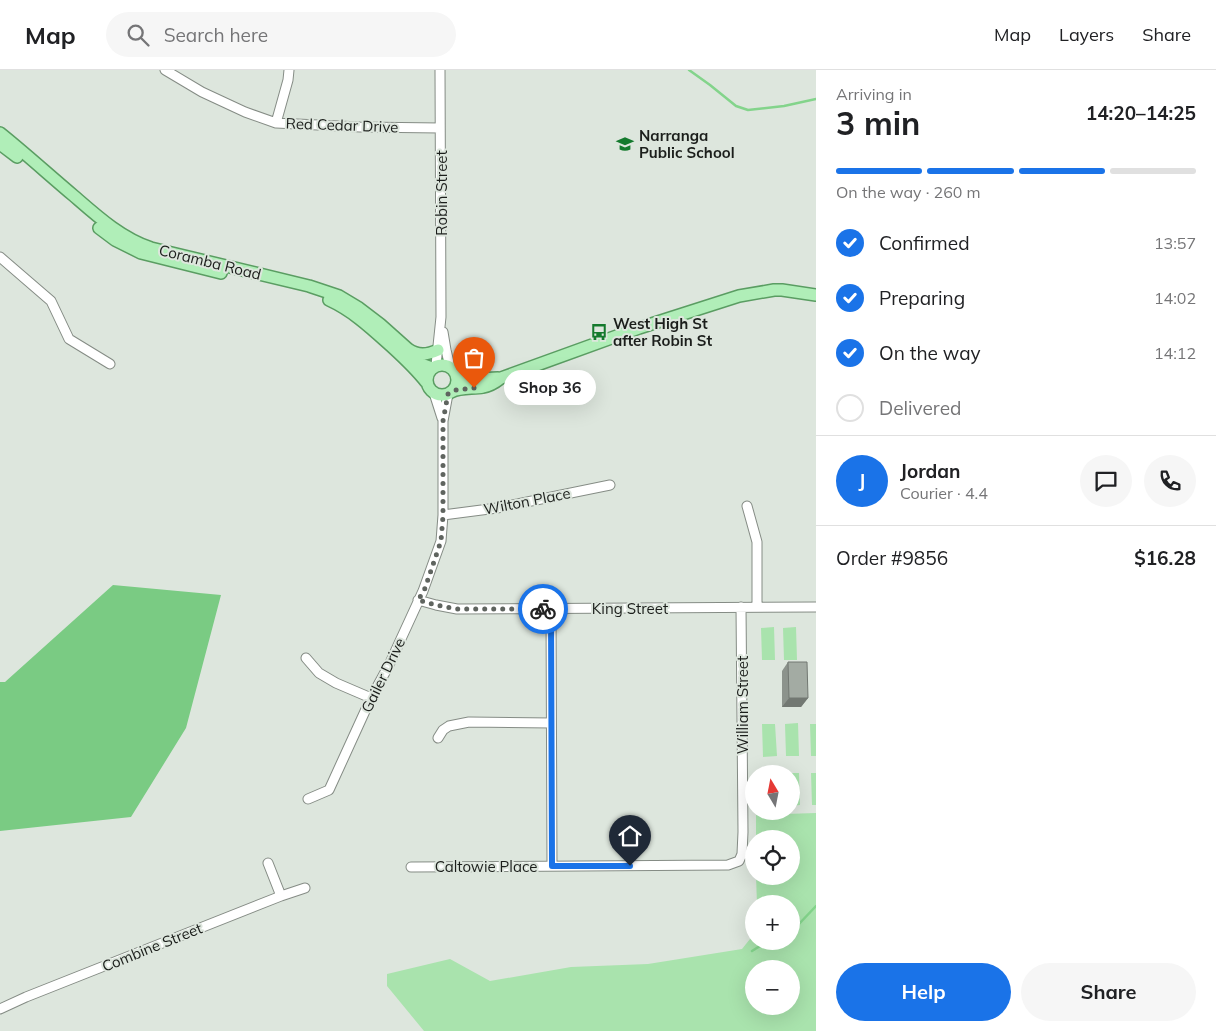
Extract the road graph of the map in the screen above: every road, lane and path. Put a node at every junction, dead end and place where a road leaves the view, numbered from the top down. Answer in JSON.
{"nodes":[{"id":1,"x":165,"y":70,"type":"edge"},
{"id":2,"x":289,"y":70,"type":"edge"},
{"id":3,"x":440,"y":70,"type":"edge"},
{"id":4,"x":276,"y":123,"type":"junction"},
{"id":5,"x":440,"y":128,"type":"junction"},
{"id":6,"x":0,"y":133,"type":"edge"},
{"id":7,"x":0,"y":144,"type":"edge"},
{"id":8,"x":0,"y":257,"type":"edge"},
{"id":9,"x":816,"y":295,"type":"edge"},
{"id":10,"x":441,"y":317,"type":"junction"},
{"id":11,"x":408,"y":349,"type":"junction"},
{"id":12,"x":438,"y":350,"type":"junction"},
{"id":13,"x":110,"y":364,"type":"dead end"},
{"id":14,"x":434,"y":367,"type":"junction"},
{"id":15,"x":450,"y":367,"type":"junction"},
{"id":16,"x":457,"y":378,"type":"junction"},
{"id":17,"x":501,"y":378,"type":"junction"},
{"id":18,"x":426,"y":382,"type":"junction"},
{"id":19,"x":434,"y":393,"type":"junction"},
{"id":20,"x":450,"y":393,"type":"junction"},
{"id":21,"x":443,"y":421,"type":"junction"},
{"id":22,"x":610,"y":485,"type":"dead end"},
{"id":23,"x":747,"y":506,"type":"dead end"},
{"id":24,"x":443,"y":516,"type":"junction"},
{"id":25,"x":418,"y":600,"type":"junction"},
{"id":26,"x":742,"y":607,"type":"junction"},
{"id":27,"x":757,"y":607,"type":"junction"},
{"id":28,"x":816,"y":607,"type":"edge"},
{"id":29,"x":551,"y":609,"type":"junction"},
{"id":30,"x":306,"y":658,"type":"dead end"},
{"id":31,"x":371,"y":698,"type":"junction"},
{"id":32,"x":551,"y":723,"type":"junction"},
{"id":33,"x":438,"y":738,"type":"dead end"},
{"id":34,"x":308,"y":799,"type":"dead end"},
{"id":35,"x":739,"y":861,"type":"joint"},
{"id":36,"x":268,"y":863,"type":"dead end"},
{"id":37,"x":411,"y":866,"type":"dead end"},
{"id":38,"x":552,"y":866,"type":"junction"},
{"id":39,"x":305,"y":888,"type":"dead end"},
{"id":40,"x":281,"y":896,"type":"junction"},
{"id":41,"x":0,"y":1009,"type":"edge"}],
"edges":[{"from":1,"to":4,"type":"street","name":"Red Cedar Drive"},
{"from":2,"to":4,"type":"street"},
{"from":3,"to":5,"type":"street","name":"Robin Street"},
{"from":4,"to":5,"type":"street","name":"Red Cedar Drive"},
{"from":5,"to":10,"type":"street","name":"Robin Street"},
{"from":6,"to":11,"type":"main road","name":"Coramba Road"},
{"from":7,"to":18,"type":"main road","name":"Coramba Road"},
{"from":8,"to":13,"type":"street"},
{"from":9,"to":17,"type":"main road"},
{"from":10,"to":12,"type":"street","name":"Robin Street"},
{"from":10,"to":15,"type":"street","name":"Robin Street"},
{"from":11,"to":12,"type":"main road"},
{"from":11,"to":14,"type":"main road","name":"Coramba Road"},
{"from":12,"to":14,"type":"street","name":"Robin Street"},
{"from":14,"to":15,"type":"main road"},
{"from":14,"to":18,"type":"main road"},
{"from":15,"to":16,"type":"main road"},
{"from":16,"to":17,"type":"main road"},
{"from":16,"to":20,"type":"main road"},
{"from":17,"to":20,"type":"main road"},
{"from":18,"to":19,"type":"main road"},
{"from":19,"to":20,"type":"main road"},
{"from":19,"to":21,"type":"street"},
{"from":20,"to":21,"type":"street"},
{"from":21,"to":24,"type":"street"},
{"from":22,"to":24,"type":"street","name":"Wilton Place"},
{"from":23,"to":27,"type":"street"},
{"from":24,"to":25,"type":"street"},
{"from":25,"to":29,"type":"street","name":"King Street"},
{"from":25,"to":31,"type":"street","name":"Gailer Drive"},
{"from":26,"to":27,"type":"street","name":"King Street"},
{"from":26,"to":29,"type":"street","name":"King Street"},
{"from":26,"to":35,"type":"street","name":"William Street"},
{"from":27,"to":28,"type":"street","name":"King Street"},
{"from":29,"to":32,"type":"street"},
{"from":30,"to":31,"type":"street"},
{"from":31,"to":34,"type":"street","name":"Gailer Drive"},
{"from":32,"to":33,"type":"street"},
{"from":32,"to":38,"type":"street"},
{"from":35,"to":38,"type":"street","name":"Caltowie Place"},
{"from":36,"to":40,"type":"street"},
{"from":37,"to":38,"type":"street","name":"Caltowie Place"},
{"from":39,"to":40,"type":"street","name":"Combine Street"},
{"from":40,"to":41,"type":"street","name":"Combine Street"}]}
